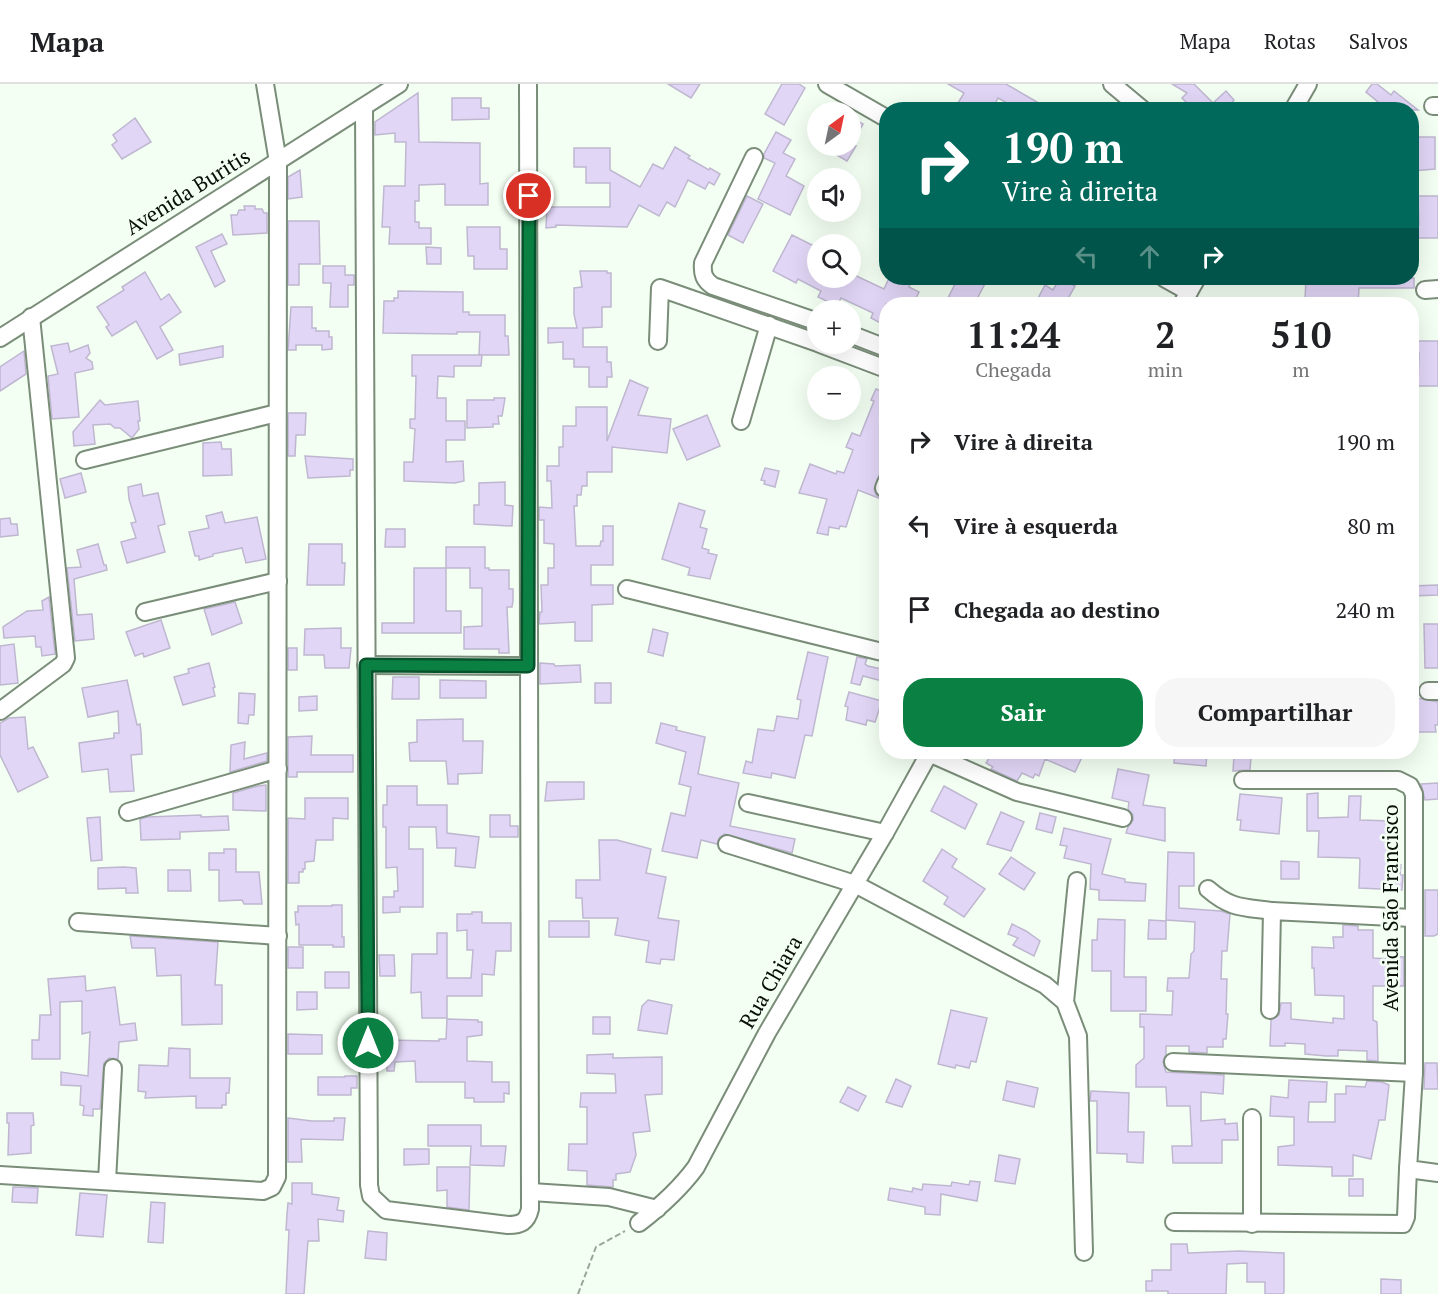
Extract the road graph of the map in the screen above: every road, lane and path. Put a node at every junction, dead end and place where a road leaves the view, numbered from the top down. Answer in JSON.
{"nodes":[{"id":1,"x":265,"y":84,"type":"edge"},
{"id":2,"x":399,"y":84,"type":"edge"},
{"id":3,"x":528,"y":84,"type":"edge"},
{"id":4,"x":827,"y":84,"type":"edge"},
{"id":5,"x":1112,"y":84,"type":"edge"},
{"id":6,"x":1308,"y":84,"type":"edge"},
{"id":7,"x":1133,"y":102,"type":"edge"},
{"id":8,"x":1298,"y":102,"type":"edge"},
{"id":9,"x":364,"y":107,"type":"junction"},
{"id":10,"x":879,"y":114,"type":"edge"},
{"id":11,"x":754,"y":157,"type":"dead end"},
{"id":12,"x":278,"y":162,"type":"junction"},
{"id":13,"x":31,"y":317,"type":"junction"},
{"id":14,"x":807,"y":318,"type":"edge"},
{"id":15,"x":769,"y":325,"type":"junction"},
{"id":16,"x":0,"y":338,"type":"edge"},
{"id":17,"x":861,"y":338,"type":"edge"},
{"id":18,"x":807,"y":339,"type":"edge"},
{"id":19,"x":658,"y":341,"type":"dead end"},
{"id":20,"x":879,"y":345,"type":"edge"},
{"id":21,"x":847,"y":354,"type":"edge"},
{"id":22,"x":879,"y":366,"type":"edge"},
{"id":23,"x":277,"y":413,"type":"junction"},
{"id":24,"x":741,"y":421,"type":"dead end"},
{"id":25,"x":85,"y":460,"type":"dead end"},
{"id":26,"x":278,"y":580,"type":"junction"},
{"id":27,"x":627,"y":589,"type":"dead end"},
{"id":28,"x":145,"y":612,"type":"dead end"},
{"id":29,"x":879,"y":651,"type":"edge"},
{"id":30,"x":366,"y":665,"type":"junction"},
{"id":31,"x":528,"y":666,"type":"junction"},
{"id":32,"x":0,"y":711,"type":"edge"},
{"id":33,"x":925,"y":759,"type":"edge"},
{"id":34,"x":944,"y":759,"type":"edge"},
{"id":35,"x":278,"y":769,"type":"junction"},
{"id":36,"x":1244,"y":780,"type":"dead end"},
{"id":37,"x":748,"y":803,"type":"dead end"},
{"id":38,"x":128,"y":812,"type":"dead end"},
{"id":39,"x":1123,"y":818,"type":"dead end"},
{"id":40,"x":885,"y":832,"type":"junction"},
{"id":41,"x":727,"y":844,"type":"dead end"},
{"id":42,"x":1077,"y":881,"type":"dead end"},
{"id":43,"x":855,"y":884,"type":"junction"},
{"id":44,"x":1208,"y":889,"type":"dead end"},
{"id":45,"x":1272,"y":911,"type":"junction"},
{"id":46,"x":1412,"y":918,"type":"junction"},
{"id":47,"x":78,"y":922,"type":"dead end"},
{"id":48,"x":278,"y":936,"type":"junction"},
{"id":49,"x":1065,"y":1002,"type":"junction"},
{"id":50,"x":1270,"y":1010,"type":"dead end"},
{"id":51,"x":1173,"y":1062,"type":"dead end"},
{"id":52,"x":113,"y":1068,"type":"dead end"},
{"id":53,"x":1414,"y":1073,"type":"junction"},
{"id":54,"x":1252,"y":1118,"type":"dead end"},
{"id":55,"x":1408,"y":1169,"type":"junction"},
{"id":56,"x":1438,"y":1173,"type":"edge"},
{"id":57,"x":0,"y":1175,"type":"edge"},
{"id":58,"x":107,"y":1182,"type":"junction"},
{"id":59,"x":531,"y":1192,"type":"junction"},
{"id":60,"x":657,"y":1209,"type":"junction"},
{"id":61,"x":1173,"y":1222,"type":"dead end"},
{"id":62,"x":639,"y":1223,"type":"joint"},
{"id":63,"x":1252,"y":1224,"type":"junction"},
{"id":64,"x":1084,"y":1252,"type":"dead end"},
{"id":65,"x":578,"y":1294,"type":"edge"}],
"edges":[{"from":1,"to":12,"type":"street"},
{"from":2,"to":9,"type":"street","name":"Avenida Buritis"},
{"from":3,"to":31,"type":"street"},
{"from":4,"to":10,"type":"street"},
{"from":5,"to":7,"type":"street"},
{"from":6,"to":8,"type":"street"},
{"from":9,"to":12,"type":"street","name":"Avenida Buritis"},
{"from":9,"to":30,"type":"street"},
{"from":11,"to":14,"type":"street"},
{"from":12,"to":13,"type":"street","name":"Avenida Buritis"},
{"from":12,"to":23,"type":"street"},
{"from":13,"to":16,"type":"street","name":"Avenida Buritis"},
{"from":13,"to":32,"type":"street"},
{"from":15,"to":18,"type":"street"},
{"from":15,"to":19,"type":"street"},
{"from":15,"to":24,"type":"street"},
{"from":17,"to":20,"type":"street"},
{"from":21,"to":22,"type":"street"},
{"from":23,"to":25,"type":"street"},
{"from":23,"to":26,"type":"street"},
{"from":26,"to":28,"type":"street"},
{"from":26,"to":35,"type":"street"},
{"from":27,"to":29,"type":"street"},
{"from":30,"to":31,"type":"street"},
{"from":30,"to":59,"type":"street"},
{"from":31,"to":59,"type":"street"},
{"from":33,"to":40,"type":"street","name":"Rua Chiara"},
{"from":34,"to":39,"type":"street"},
{"from":35,"to":38,"type":"street"},
{"from":35,"to":48,"type":"street"},
{"from":36,"to":46,"type":"street","name":"Avenida São Francisco"},
{"from":37,"to":40,"type":"street"},
{"from":40,"to":43,"type":"street","name":"Rua Chiara"},
{"from":41,"to":43,"type":"street"},
{"from":42,"to":49,"type":"street"},
{"from":43,"to":49,"type":"street"},
{"from":43,"to":60,"type":"street","name":"Rua Chiara"},
{"from":44,"to":45,"type":"street"},
{"from":45,"to":46,"type":"street"},
{"from":45,"to":50,"type":"street"},
{"from":46,"to":53,"type":"street","name":"Avenida São Francisco"},
{"from":47,"to":48,"type":"street"},
{"from":48,"to":58,"type":"street"},
{"from":49,"to":64,"type":"street"},
{"from":51,"to":53,"type":"street"},
{"from":52,"to":58,"type":"street"},
{"from":53,"to":55,"type":"street","name":"Avenida São Francisco"},
{"from":54,"to":63,"type":"street"},
{"from":55,"to":56,"type":"street"},
{"from":55,"to":63,"type":"street","name":"Avenida São Francisco"},
{"from":57,"to":58,"type":"street"},
{"from":59,"to":60,"type":"street"},
{"from":60,"to":62,"type":"street","name":"Rua Chiara"},
{"from":61,"to":63,"type":"street"},
{"from":62,"to":65,"type":"path"}]}
